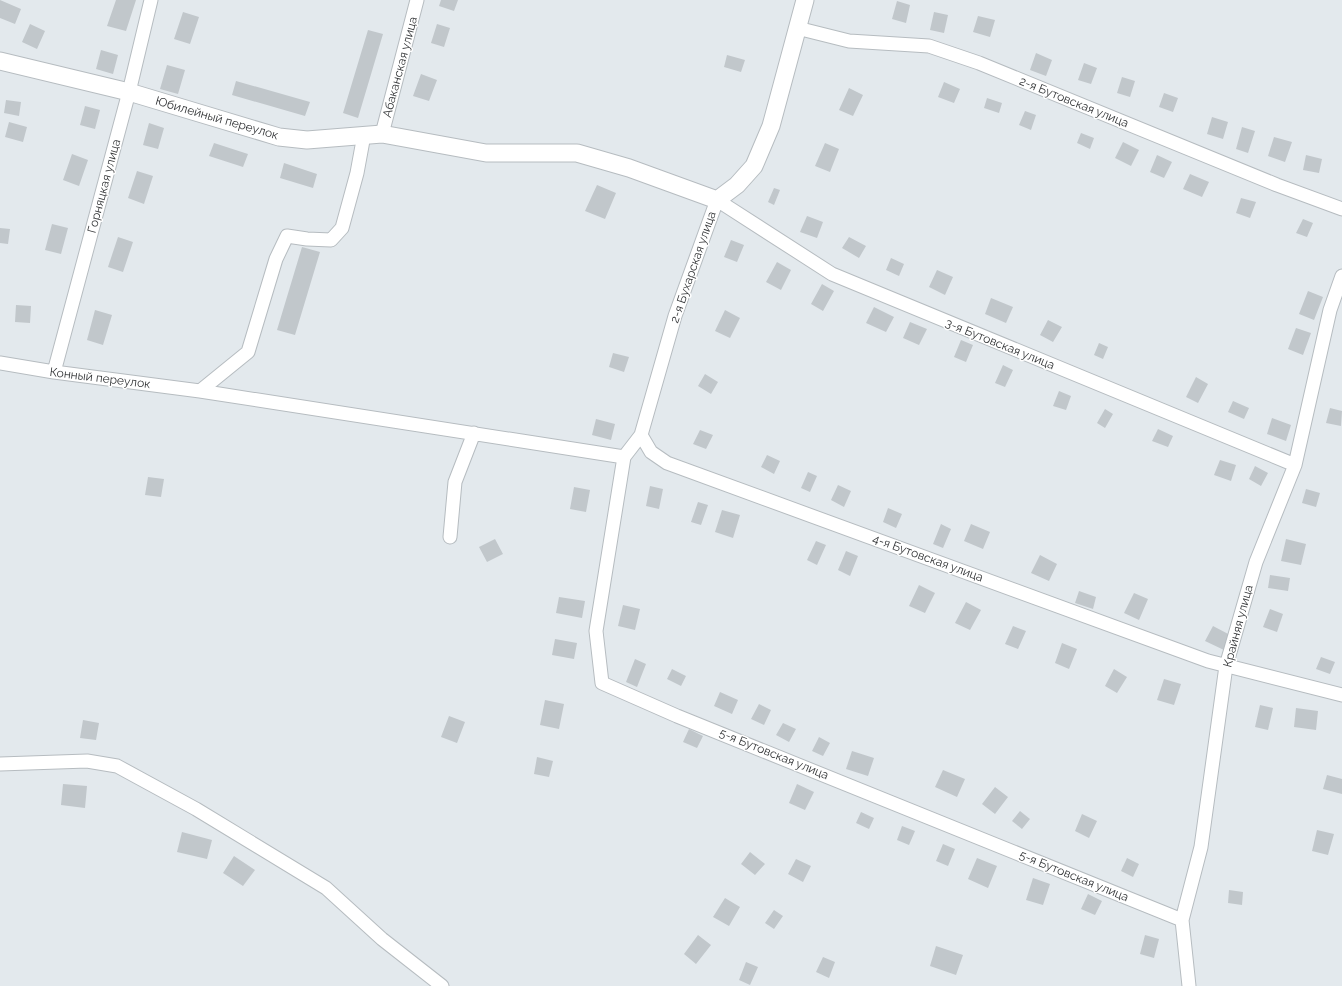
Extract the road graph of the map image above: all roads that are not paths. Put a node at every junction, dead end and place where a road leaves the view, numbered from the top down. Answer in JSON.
{"nodes":[{"id":1,"x":151,"y":0,"type":"edge"},
{"id":2,"x":417,"y":0,"type":"edge"},
{"id":3,"x":805,"y":0,"type":"edge"},
{"id":4,"x":797,"y":28,"type":"junction"},
{"id":5,"x":0,"y":61,"type":"edge"},
{"id":6,"x":129,"y":92,"type":"junction"},
{"id":7,"x":382,"y":134,"type":"junction"},
{"id":8,"x":364,"y":135,"type":"junction"},
{"id":9,"x":717,"y":200,"type":"junction"},
{"id":10,"x":1342,"y":209,"type":"edge"},
{"id":11,"x":1342,"y":276,"type":"edge"},
{"id":12,"x":0,"y":364,"type":"edge"},
{"id":13,"x":54,"y":372,"type":"junction"},
{"id":14,"x":200,"y":391,"type":"junction"},
{"id":15,"x":474,"y":433,"type":"junction"},
{"id":16,"x":641,"y":435,"type":"junction"},
{"id":17,"x":624,"y":457,"type":"junction"},
{"id":18,"x":1295,"y":465,"type":"junction"},
{"id":19,"x":450,"y":537,"type":"dead end"},
{"id":20,"x":1226,"y":666,"type":"junction"},
{"id":21,"x":1342,"y":695,"type":"edge"},
{"id":22,"x":0,"y":764,"type":"edge"},
{"id":23,"x":1182,"y":920,"type":"junction"},
{"id":24,"x":442,"y":986,"type":"edge"},
{"id":25,"x":1189,"y":986,"type":"edge"}],
"edges":[{"from":1,"to":6,"type":"street","name":"Горняцкая улица"},
{"from":2,"to":7,"type":"street","name":"Абаканская улица"},
{"from":3,"to":4,"type":"street","name":"2-я Бухарская улица"},
{"from":4,"to":9,"type":"street","name":"2-я Бухарская улица"},
{"from":4,"to":10,"type":"street","name":"2-я Бутовская улица"},
{"from":5,"to":6,"type":"street","name":"Юбилейный переулок"},
{"from":6,"to":8,"type":"street","name":"Юбилейный переулок"},
{"from":6,"to":13,"type":"street","name":"Горняцкая улица"},
{"from":7,"to":8,"type":"street","name":"Юбилейный переулок"},
{"from":7,"to":9,"type":"street","name":"Юбилейный переулок"},
{"from":8,"to":14,"type":"street"},
{"from":9,"to":16,"type":"street","name":"2-я Бухарская улица"},
{"from":9,"to":18,"type":"street","name":"3-я Бутовская улица"},
{"from":11,"to":18,"type":"street","name":"Крайняя улица"},
{"from":12,"to":13,"type":"street","name":"Конный переулок"},
{"from":13,"to":14,"type":"street","name":"Конный переулок"},
{"from":14,"to":15,"type":"street","name":"Конный переулок"},
{"from":15,"to":17,"type":"street","name":"Конный переулок"},
{"from":15,"to":19,"type":"street"},
{"from":16,"to":17,"type":"street","name":"5-я Бутовская улица"},
{"from":16,"to":20,"type":"street","name":"4-я Бутовская улица"},
{"from":17,"to":23,"type":"street","name":"5-я Бутовская улица"},
{"from":18,"to":20,"type":"street","name":"Крайняя улица"},
{"from":20,"to":21,"type":"street","name":"4-я Бутовская улица"},
{"from":20,"to":23,"type":"street","name":"Крайняя улица"},
{"from":22,"to":24,"type":"street"},
{"from":23,"to":25,"type":"street","name":"Крайняя улица"}]}
